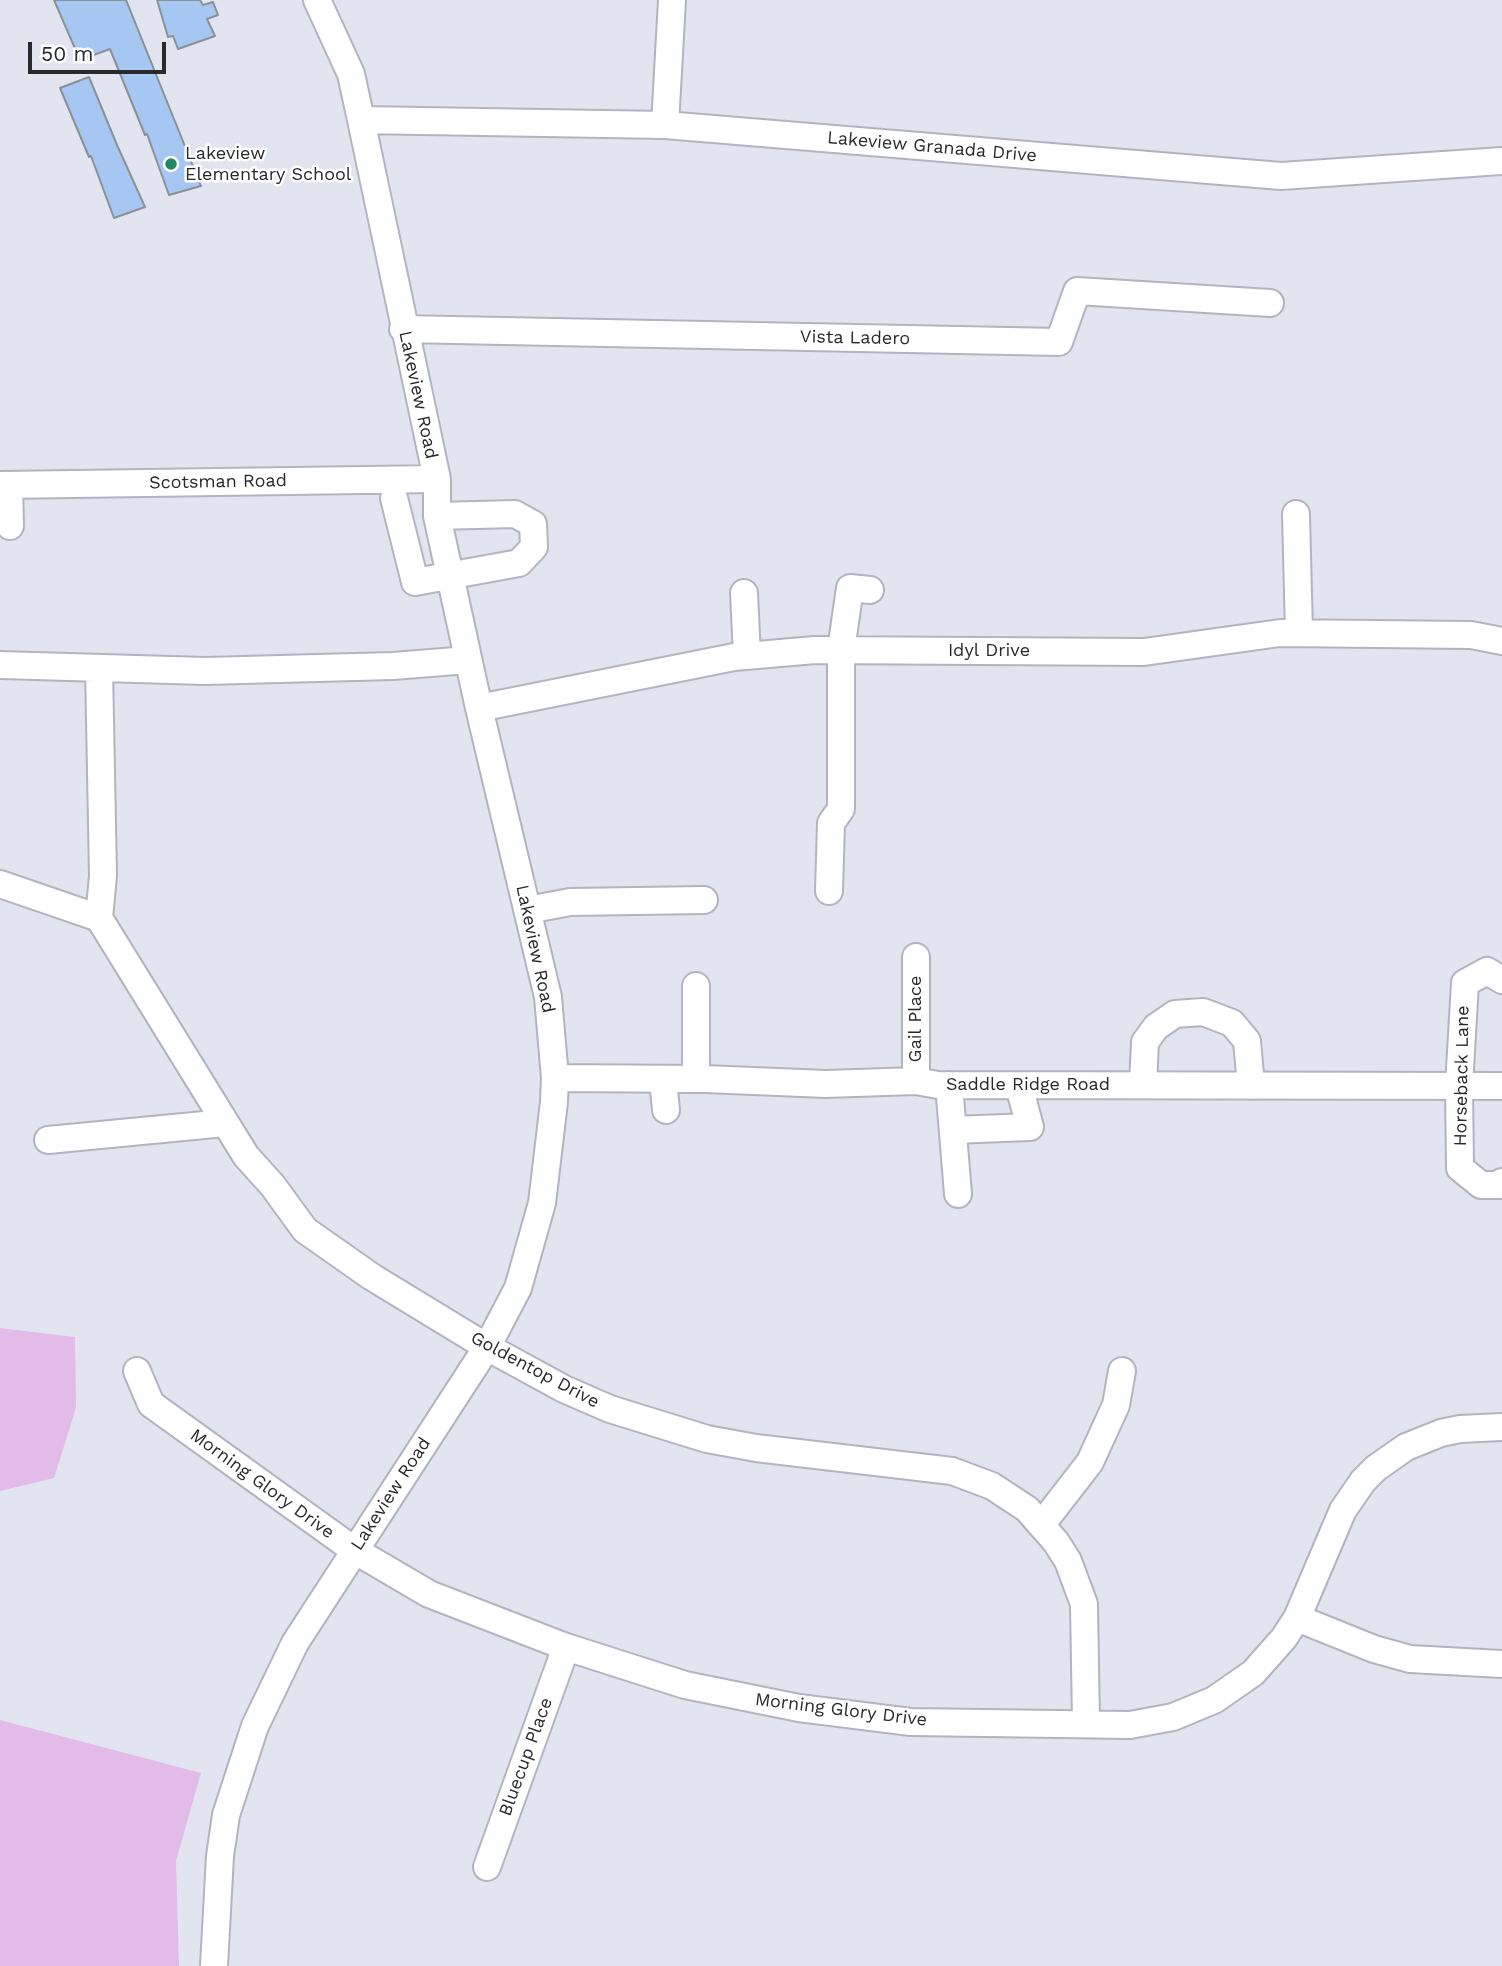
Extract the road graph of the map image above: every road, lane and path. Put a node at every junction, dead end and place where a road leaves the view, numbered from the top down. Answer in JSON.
{"nodes":[{"id":1,"x":317,"y":0,"type":"edge"},
{"id":2,"x":672,"y":0,"type":"edge"},
{"id":3,"x":361,"y":120,"type":"junction"},
{"id":4,"x":665,"y":125,"type":"junction"},
{"id":5,"x":1502,"y":161,"type":"edge"},
{"id":6,"x":1270,"y":303,"type":"dead end"},
{"id":7,"x":403,"y":329,"type":"junction"},
{"id":8,"x":437,"y":479,"type":"junction"},
{"id":9,"x":5,"y":485,"type":"edge"},
{"id":10,"x":394,"y":498,"type":"dead end"},
{"id":11,"x":1296,"y":514,"type":"dead end"},
{"id":12,"x":438,"y":520,"type":"junction"},
{"id":13,"x":10,"y":526,"type":"dead end"},
{"id":14,"x":404,"y":536,"type":"junction"},
{"id":15,"x":450,"y":575,"type":"junction"},
{"id":16,"x":870,"y":590,"type":"dead end"},
{"id":17,"x":744,"y":593,"type":"dead end"},
{"id":18,"x":1299,"y":634,"type":"junction"},
{"id":19,"x":1502,"y":641,"type":"edge"},
{"id":20,"x":841,"y":650,"type":"junction"},
{"id":21,"x":747,"y":656,"type":"junction"},
{"id":22,"x":468,"y":660,"type":"junction"},
{"id":23,"x":0,"y":665,"type":"edge"},
{"id":24,"x":99,"y":668,"type":"junction"},
{"id":25,"x":479,"y":708,"type":"junction"},
{"id":26,"x":0,"y":884,"type":"edge"},
{"id":27,"x":829,"y":891,"type":"dead end"},
{"id":28,"x":705,"y":900,"type":"dead end"},
{"id":29,"x":528,"y":910,"type":"junction"},
{"id":30,"x":99,"y":918,"type":"junction"},
{"id":31,"x":916,"y":957,"type":"dead end"},
{"id":32,"x":1502,"y":980,"type":"edge"},
{"id":33,"x":696,"y":986,"type":"dead end"},
{"id":34,"x":555,"y":1078,"type":"junction"},
{"id":35,"x":663,"y":1079,"type":"junction"},
{"id":36,"x":696,"y":1079,"type":"junction"},
{"id":37,"x":916,"y":1081,"type":"junction"},
{"id":38,"x":1143,"y":1084,"type":"junction"},
{"id":39,"x":949,"y":1085,"type":"junction"},
{"id":40,"x":1019,"y":1086,"type":"junction"},
{"id":41,"x":1251,"y":1086,"type":"junction"},
{"id":42,"x":1459,"y":1086,"type":"junction"},
{"id":43,"x":1502,"y":1086,"type":"edge"},
{"id":44,"x":666,"y":1110,"type":"dead end"},
{"id":45,"x":225,"y":1124,"type":"junction"},
{"id":46,"x":953,"y":1130,"type":"junction"},
{"id":47,"x":48,"y":1140,"type":"dead end"},
{"id":48,"x":1502,"y":1182,"type":"edge"},
{"id":49,"x":958,"y":1194,"type":"dead end"},
{"id":50,"x":487,"y":1347,"type":"junction"},
{"id":51,"x":137,"y":1371,"type":"dead end"},
{"id":52,"x":1122,"y":1371,"type":"dead end"},
{"id":53,"x":1502,"y":1427,"type":"edge"},
{"id":54,"x":1042,"y":1524,"type":"junction"},
{"id":55,"x":354,"y":1550,"type":"junction"},
{"id":56,"x":1297,"y":1618,"type":"junction"},
{"id":57,"x":566,"y":1647,"type":"junction"},
{"id":58,"x":1502,"y":1664,"type":"edge"},
{"id":59,"x":1086,"y":1723,"type":"junction"},
{"id":60,"x":487,"y":1867,"type":"dead end"},
{"id":61,"x":214,"y":1966,"type":"edge"}],
"edges":[{"from":1,"to":3,"type":"street","name":"Lakeview Road"},
{"from":2,"to":4,"type":"street"},
{"from":3,"to":4,"type":"street","name":"Lakeview Granada Drive"},
{"from":3,"to":7,"type":"street","name":"Lakeview Road"},
{"from":4,"to":5,"type":"street","name":"Lakeview Granada Drive"},
{"from":6,"to":7,"type":"street","name":"Vista Ladero"},
{"from":7,"to":8,"type":"street","name":"Lakeview Road"},
{"from":8,"to":9,"type":"street","name":"Scotsman Road"},
{"from":8,"to":12,"type":"street","name":"Lakeview Road"},
{"from":9,"to":13,"type":"street"},
{"from":10,"to":14,"type":"street"},
{"from":11,"to":18,"type":"street"},
{"from":12,"to":14,"type":"street"},
{"from":12,"to":15,"type":"street","name":"Lakeview Road"},
{"from":12,"to":15,"type":"street"},
{"from":14,"to":15,"type":"street"},
{"from":15,"to":22,"type":"street","name":"Lakeview Road"},
{"from":16,"to":20,"type":"street"},
{"from":17,"to":21,"type":"street"},
{"from":18,"to":19,"type":"street","name":"Idyl Drive"},
{"from":18,"to":20,"type":"street","name":"Idyl Drive"},
{"from":20,"to":21,"type":"street","name":"Idyl Drive"},
{"from":20,"to":27,"type":"street"},
{"from":21,"to":25,"type":"street","name":"Idyl Drive"},
{"from":22,"to":24,"type":"street"},
{"from":22,"to":25,"type":"street","name":"Lakeview Road"},
{"from":23,"to":24,"type":"street"},
{"from":24,"to":30,"type":"street"},
{"from":25,"to":29,"type":"street","name":"Lakeview Road"},
{"from":26,"to":30,"type":"street"},
{"from":28,"to":29,"type":"street"},
{"from":29,"to":34,"type":"street","name":"Lakeview Road"},
{"from":30,"to":45,"type":"street","name":"Goldentop Drive"},
{"from":31,"to":37,"type":"street","name":"Gail Place"},
{"from":32,"to":42,"type":"street","name":"Horseback Lane"},
{"from":33,"to":36,"type":"street"},
{"from":34,"to":35,"type":"street","name":"Saddle Ridge Road"},
{"from":34,"to":50,"type":"street","name":"Lakeview Road"},
{"from":35,"to":36,"type":"street","name":"Saddle Ridge Road"},
{"from":35,"to":44,"type":"street"},
{"from":36,"to":37,"type":"street","name":"Saddle Ridge Road"},
{"from":37,"to":39,"type":"street","name":"Saddle Ridge Road"},
{"from":38,"to":40,"type":"street","name":"Saddle Ridge Road"},
{"from":38,"to":41,"type":"street","name":"Saddle Ridge Road"},
{"from":38,"to":41,"type":"street"},
{"from":39,"to":40,"type":"street","name":"Saddle Ridge Road"},
{"from":39,"to":46,"type":"street"},
{"from":40,"to":46,"type":"street"},
{"from":41,"to":42,"type":"street","name":"Saddle Ridge Road"},
{"from":42,"to":43,"type":"street","name":"Saddle Ridge Road"},
{"from":42,"to":48,"type":"street","name":"Horseback Lane"},
{"from":45,"to":47,"type":"street"},
{"from":45,"to":50,"type":"street","name":"Goldentop Drive"},
{"from":46,"to":49,"type":"street"},
{"from":50,"to":54,"type":"street","name":"Goldentop Drive"},
{"from":50,"to":55,"type":"street","name":"Lakeview Road"},
{"from":51,"to":55,"type":"street","name":"Morning Glory Drive"},
{"from":52,"to":54,"type":"street"},
{"from":53,"to":56,"type":"street","name":"Morning Glory Drive"},
{"from":54,"to":59,"type":"street","name":"Goldentop Drive"},
{"from":55,"to":57,"type":"street","name":"Morning Glory Drive"},
{"from":55,"to":61,"type":"street","name":"Lakeview Road"},
{"from":56,"to":58,"type":"street"},
{"from":56,"to":59,"type":"street","name":"Morning Glory Drive"},
{"from":57,"to":59,"type":"street","name":"Morning Glory Drive"},
{"from":57,"to":60,"type":"street","name":"Bluecup Place"}]}
